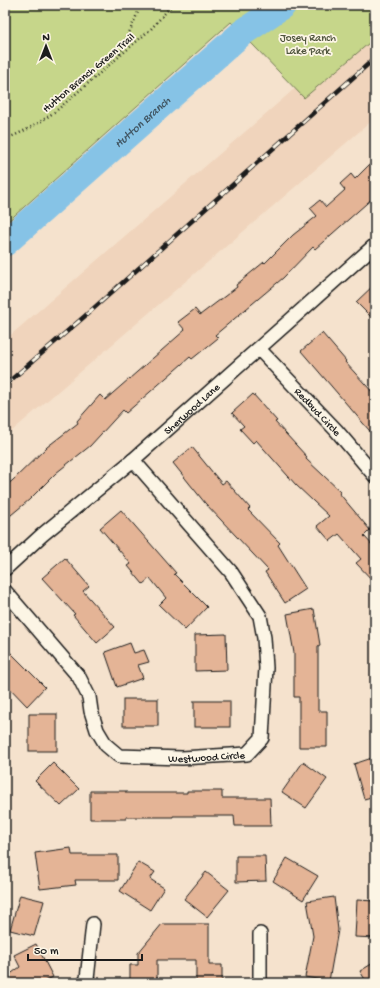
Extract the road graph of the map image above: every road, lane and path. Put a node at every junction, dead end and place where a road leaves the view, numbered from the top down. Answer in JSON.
{"nodes":[{"id":1,"x":141,"y":5,"type":"edge"},
{"id":2,"x":172,"y":5,"type":"edge"},
{"id":3,"x":120,"y":55,"type":"junction"},
{"id":4,"x":5,"y":139,"type":"edge"},
{"id":5,"x":375,"y":245,"type":"edge"},
{"id":6,"x":259,"y":349,"type":"junction"},
{"id":7,"x":133,"y":460,"type":"junction"},
{"id":8,"x":375,"y":476,"type":"edge"},
{"id":9,"x":5,"y":569,"type":"edge"},
{"id":10,"x":5,"y":591,"type":"edge"},
{"id":11,"x":93,"y":924,"type":"dead end"},
{"id":12,"x":260,"y":934,"type":"dead end"},
{"id":13,"x":84,"y":983,"type":"edge"},
{"id":14,"x":260,"y":983,"type":"edge"}],
"edges":[{"from":1,"to":3,"type":"path"},
{"from":2,"to":3,"type":"path","name":"Hutton Branch Green Trail"},
{"from":3,"to":4,"type":"path","name":"Hutton Branch Green Trail"},
{"from":5,"to":6,"type":"street","name":"Sherwood Lane"},
{"from":6,"to":7,"type":"street","name":"Sherwood Lane"},
{"from":6,"to":8,"type":"street","name":"Redbud Circle"},
{"from":7,"to":9,"type":"street","name":"Sherwood Lane"},
{"from":7,"to":10,"type":"street","name":"Westwood Circle"},
{"from":11,"to":13,"type":"street"},
{"from":12,"to":14,"type":"street"}]}
